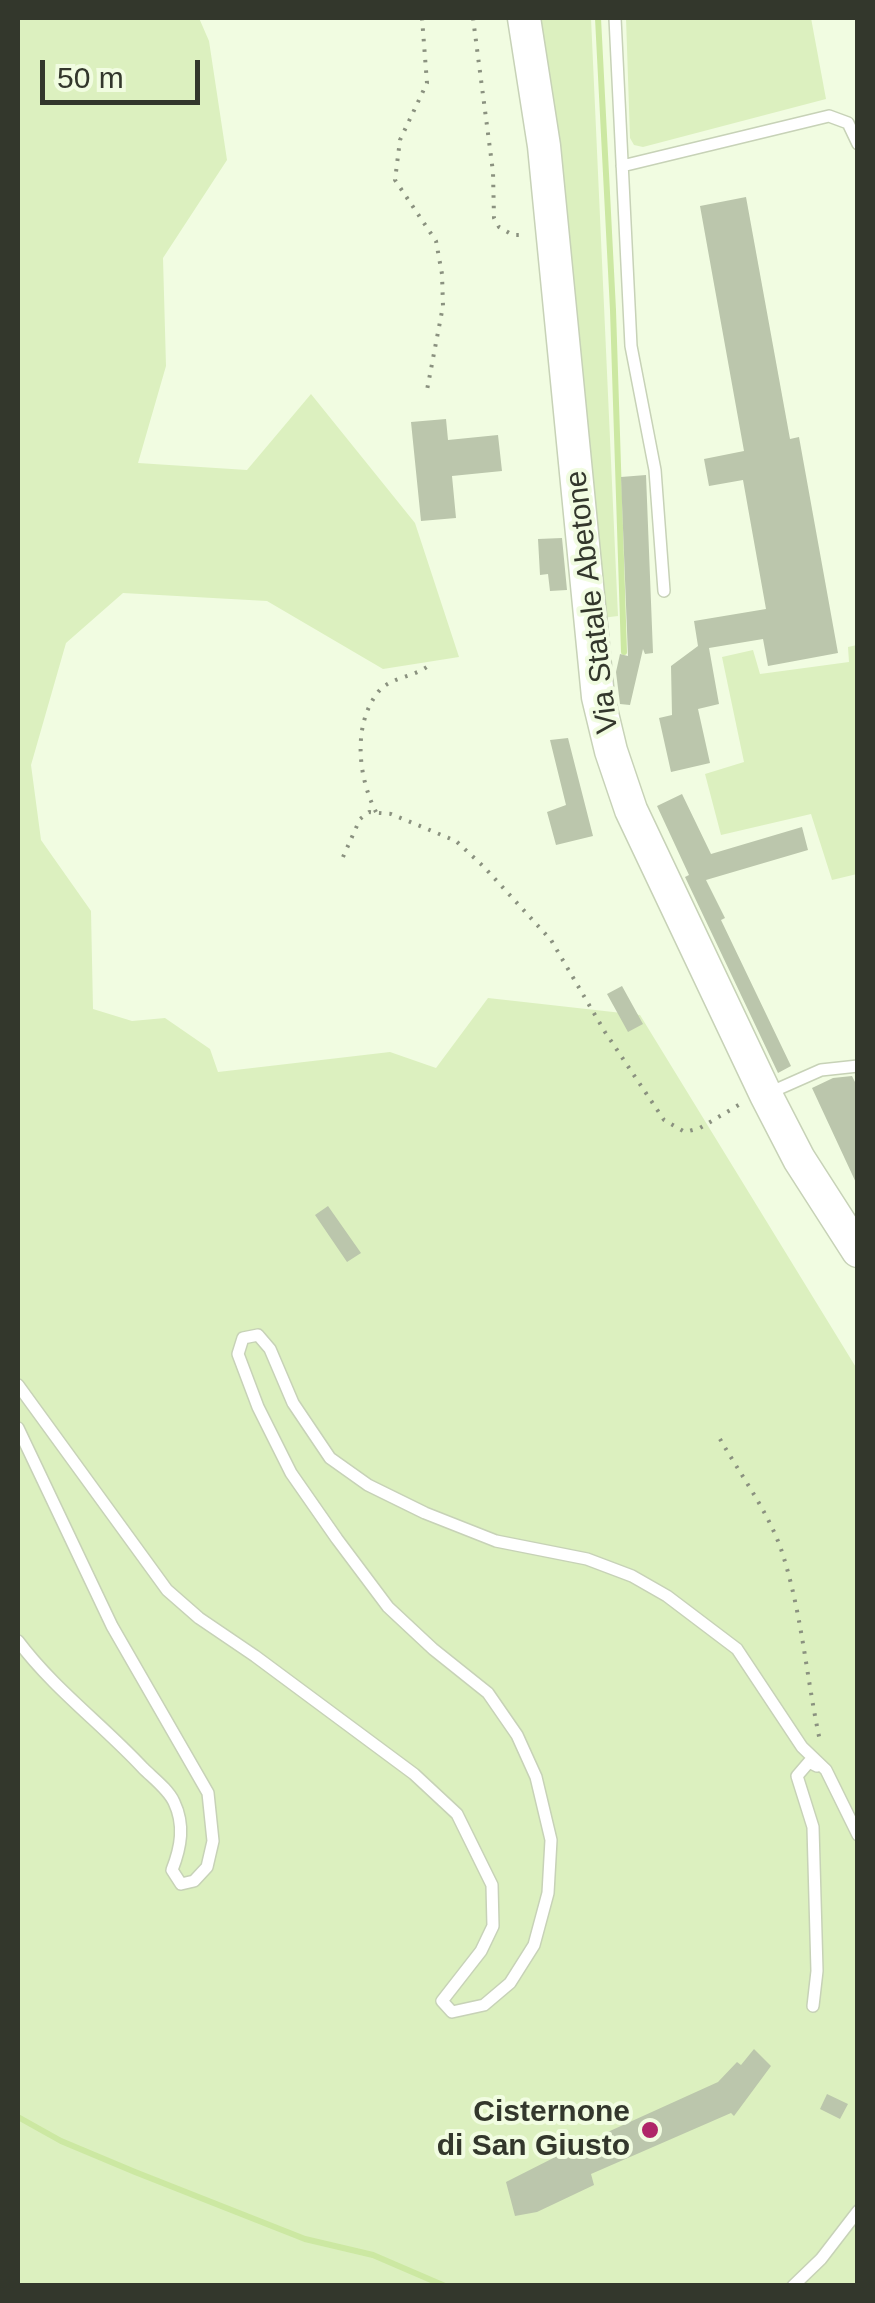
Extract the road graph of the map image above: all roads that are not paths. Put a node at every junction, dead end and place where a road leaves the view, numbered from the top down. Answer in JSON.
{"nodes":[{"id":1,"x":524,"y":18,"type":"edge"},
{"id":2,"x":616,"y":18,"type":"edge"},
{"id":3,"x":858,"y":144,"type":"edge"},
{"id":4,"x":622,"y":166,"type":"junction"},
{"id":5,"x":664,"y":591,"type":"dead end"},
{"id":6,"x":858,"y":1066,"type":"edge"},
{"id":7,"x":764,"y":1093,"type":"junction"},
{"id":8,"x":858,"y":1251,"type":"edge"},
{"id":9,"x":18,"y":1385,"type":"edge"},
{"id":10,"x":18,"y":1428,"type":"edge"},
{"id":11,"x":18,"y":1641,"type":"edge"},
{"id":12,"x":826,"y":1770,"type":"junction"},
{"id":13,"x":858,"y":1835,"type":"edge"},
{"id":14,"x":813,"y":2006,"type":"dead end"},
{"id":15,"x":858,"y":2212,"type":"edge"},
{"id":16,"x":793,"y":2286,"type":"edge"}],
"edges":[{"from":1,"to":7,"type":"main road","name":"Via Statale Abetone"},
{"from":2,"to":4,"type":"lane"},
{"from":3,"to":4,"type":"lane"},
{"from":4,"to":5,"type":"lane"},
{"from":6,"to":7,"type":"lane"},
{"from":7,"to":8,"type":"main road","name":"Via Statale Abetone"},
{"from":9,"to":12,"type":"lane"},
{"from":10,"to":11,"type":"lane"},
{"from":12,"to":13,"type":"lane"},
{"from":12,"to":14,"type":"lane"},
{"from":15,"to":16,"type":"lane"}]}
